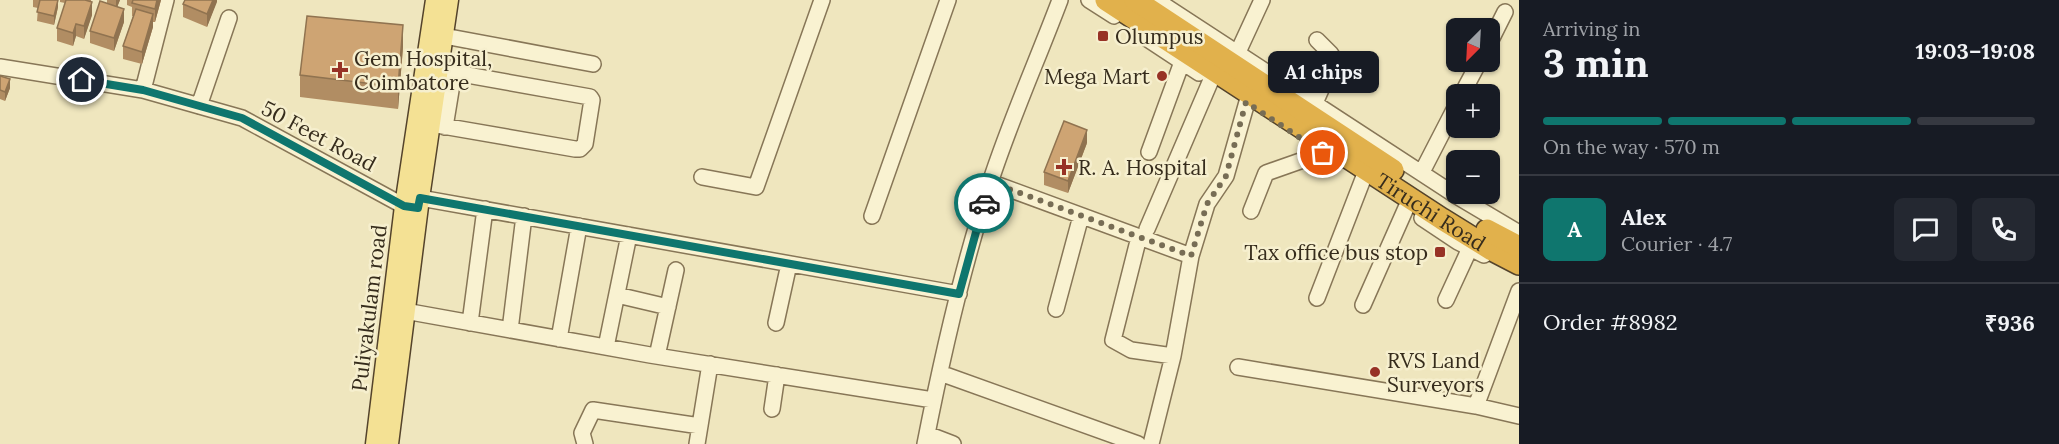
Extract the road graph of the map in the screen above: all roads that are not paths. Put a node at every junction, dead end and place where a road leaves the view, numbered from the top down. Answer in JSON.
{"nodes":[{"id":1,"x":166,"y":0,"type":"edge"},
{"id":2,"x":435,"y":0,"type":"edge"},
{"id":3,"x":449,"y":0,"type":"edge"},
{"id":4,"x":822,"y":0,"type":"edge"},
{"id":5,"x":948,"y":0,"type":"edge"},
{"id":6,"x":1060,"y":0,"type":"edge"},
{"id":7,"x":1089,"y":0,"type":"edge"},
{"id":8,"x":1106,"y":0,"type":"edge"},
{"id":9,"x":1135,"y":0,"type":"edge"},
{"id":10,"x":1156,"y":0,"type":"edge"},
{"id":11,"x":1262,"y":0,"type":"edge"},
{"id":12,"x":1505,"y":12,"type":"dead end"},
{"id":13,"x":229,"y":18,"type":"dead end"},
{"id":14,"x":1500,"y":22,"type":"edge"},
{"id":15,"x":444,"y":36,"type":"junction"},
{"id":16,"x":1317,"y":40,"type":"dead end"},
{"id":17,"x":1238,"y":52,"type":"junction"},
{"id":18,"x":1182,"y":62,"type":"junction"},
{"id":19,"x":593,"y":64,"type":"dead end"},
{"id":20,"x":0,"y":67,"type":"edge"},
{"id":21,"x":446,"y":71,"type":"junction"},
{"id":22,"x":1211,"y":80,"type":"junction"},
{"id":23,"x":143,"y":90,"type":"junction"},
{"id":24,"x":1246,"y":102,"type":"junction"},
{"id":25,"x":1315,"y":103,"type":"junction"},
{"id":26,"x":199,"y":106,"type":"junction"},
{"id":27,"x":438,"y":125,"type":"junction"},
{"id":28,"x":1446,"y":125,"type":"edge"},
{"id":29,"x":1149,"y":152,"type":"dead end"},
{"id":30,"x":1323,"y":153,"type":"junction"},
{"id":31,"x":1422,"y":172,"type":"junction"},
{"id":32,"x":702,"y":177,"type":"dead end"},
{"id":33,"x":1363,"y":179,"type":"junction"},
{"id":34,"x":990,"y":182,"type":"junction"},
{"id":35,"x":412,"y":202,"type":"junction"},
{"id":36,"x":1406,"y":208,"type":"junction"},
{"id":37,"x":485,"y":209,"type":"junction"},
{"id":38,"x":1251,"y":211,"type":"dead end"},
{"id":39,"x":524,"y":216,"type":"junction"},
{"id":40,"x":872,"y":216,"type":"dead end"},
{"id":41,"x":1081,"y":216,"type":"junction"},
{"id":42,"x":579,"y":226,"type":"junction"},
{"id":43,"x":1519,"y":232,"type":"edge"},
{"id":44,"x":1143,"y":233,"type":"junction"},
{"id":45,"x":629,"y":235,"type":"junction"},
{"id":46,"x":1470,"y":248,"type":"junction"},
{"id":47,"x":1519,"y":248,"type":"edge"},
{"id":48,"x":1191,"y":256,"type":"junction"},
{"id":49,"x":789,"y":264,"type":"junction"},
{"id":50,"x":1519,"y":264,"type":"edge"},
{"id":51,"x":676,"y":270,"type":"dead end"},
{"id":52,"x":1519,"y":273,"type":"edge"},
{"id":53,"x":1519,"y":291,"type":"edge"},
{"id":54,"x":959,"y":294,"type":"junction"},
{"id":55,"x":617,"y":295,"type":"junction"},
{"id":56,"x":1317,"y":298,"type":"dead end"},
{"id":57,"x":1446,"y":300,"type":"dead end"},
{"id":58,"x":1363,"y":305,"type":"dead end"},
{"id":59,"x":668,"y":307,"type":"junction"},
{"id":60,"x":1056,"y":309,"type":"dead end"},
{"id":61,"x":405,"y":311,"type":"junction"},
{"id":62,"x":470,"y":322,"type":"junction"},
{"id":63,"x":776,"y":323,"type":"dead end"},
{"id":64,"x":510,"y":330,"type":"junction"},
{"id":65,"x":559,"y":339,"type":"junction"},
{"id":66,"x":606,"y":347,"type":"junction"},
{"id":67,"x":657,"y":356,"type":"junction"},
{"id":68,"x":1173,"y":357,"type":"junction"},
{"id":69,"x":710,"y":364,"type":"junction"},
{"id":70,"x":1238,"y":367,"type":"dead end"},
{"id":71,"x":940,"y":373,"type":"junction"},
{"id":72,"x":777,"y":375,"type":"junction"},
{"id":73,"x":933,"y":400,"type":"junction"},
{"id":74,"x":1476,"y":406,"type":"junction"},
{"id":75,"x":772,"y":410,"type":"dead end"},
{"id":76,"x":1519,"y":416,"type":"edge"},
{"id":77,"x":700,"y":426,"type":"junction"},
{"id":78,"x":926,"y":439,"type":"edge"},
{"id":79,"x":375,"y":444,"type":"edge"},
{"id":80,"x":389,"y":444,"type":"edge"},
{"id":81,"x":585,"y":444,"type":"edge"},
{"id":82,"x":697,"y":444,"type":"edge"},
{"id":83,"x":953,"y":444,"type":"edge"},
{"id":84,"x":1138,"y":444,"type":"edge"},
{"id":85,"x":1151,"y":444,"type":"edge"}],
"edges":[{"from":1,"to":23,"type":"street"},
{"from":2,"to":35,"type":"main road","name":"Puliyakulam road"},
{"from":3,"to":15,"type":"main road","name":"Puliyakulam road"},
{"from":4,"to":32,"type":"street"},
{"from":5,"to":40,"type":"street"},
{"from":6,"to":34,"type":"street"},
{"from":7,"to":18,"type":"street"},
{"from":8,"to":50,"type":"highway","name":"Tiruchi Road"},
{"from":9,"to":47,"type":"highway","name":"Tiruchi Road"},
{"from":10,"to":17,"type":"street"},
{"from":11,"to":17,"type":"street"},
{"from":12,"to":14,"type":"street"},
{"from":13,"to":26,"type":"street"},
{"from":15,"to":19,"type":"street"},
{"from":15,"to":21,"type":"main road","name":"Puliyakulam road"},
{"from":16,"to":25,"type":"street"},
{"from":17,"to":25,"type":"street"},
{"from":18,"to":22,"type":"street"},
{"from":18,"to":29,"type":"street"},
{"from":20,"to":23,"type":"street","name":"50 Feet Road"},
{"from":21,"to":27,"type":"main road","name":"Puliyakulam road"},
{"from":21,"to":27,"type":"street"},
{"from":22,"to":24,"type":"street"},
{"from":22,"to":44,"type":"street"},
{"from":23,"to":26,"type":"street","name":"50 Feet Road"},
{"from":24,"to":30,"type":"street"},
{"from":24,"to":48,"type":"street"},
{"from":25,"to":31,"type":"street"},
{"from":26,"to":35,"type":"street","name":"50 Feet Road"},
{"from":27,"to":35,"type":"main road","name":"Puliyakulam road"},
{"from":28,"to":31,"type":"street"},
{"from":30,"to":33,"type":"street"},
{"from":30,"to":38,"type":"street"},
{"from":31,"to":43,"type":"street"},
{"from":33,"to":36,"type":"street"},
{"from":33,"to":56,"type":"street"},
{"from":34,"to":41,"type":"street"},
{"from":34,"to":54,"type":"street"},
{"from":35,"to":37,"type":"street","name":"50 Feet Road"},
{"from":35,"to":61,"type":"main road","name":"Puliyakulam road"},
{"from":35,"to":79,"type":"main road","name":"Puliyakulam road"},
{"from":36,"to":46,"type":"street"},
{"from":36,"to":58,"type":"street"},
{"from":37,"to":39,"type":"street","name":"50 Feet Road"},
{"from":37,"to":62,"type":"street"},
{"from":39,"to":42,"type":"street","name":"50 Feet Road"},
{"from":39,"to":64,"type":"street"},
{"from":41,"to":44,"type":"street"},
{"from":41,"to":60,"type":"street"},
{"from":42,"to":45,"type":"street","name":"50 Feet Road"},
{"from":42,"to":65,"type":"street"},
{"from":44,"to":48,"type":"street"},
{"from":44,"to":68,"type":"street"},
{"from":45,"to":49,"type":"street","name":"50 Feet Road"},
{"from":45,"to":55,"type":"street"},
{"from":46,"to":52,"type":"street"},
{"from":46,"to":57,"type":"street"},
{"from":48,"to":68,"type":"street"},
{"from":49,"to":54,"type":"street","name":"50 Feet Road"},
{"from":49,"to":63,"type":"street"},
{"from":51,"to":59,"type":"street"},
{"from":53,"to":74,"type":"street"},
{"from":54,"to":71,"type":"street"},
{"from":55,"to":59,"type":"street"},
{"from":55,"to":66,"type":"street"},
{"from":59,"to":67,"type":"street"},
{"from":61,"to":62,"type":"street"},
{"from":61,"to":80,"type":"main road","name":"Puliyakulam road"},
{"from":62,"to":64,"type":"street"},
{"from":64,"to":65,"type":"street"},
{"from":65,"to":66,"type":"street"},
{"from":66,"to":67,"type":"street"},
{"from":67,"to":69,"type":"street"},
{"from":68,"to":85,"type":"street"},
{"from":69,"to":72,"type":"street"},
{"from":69,"to":77,"type":"street"},
{"from":70,"to":74,"type":"street"},
{"from":71,"to":73,"type":"street"},
{"from":71,"to":84,"type":"street"},
{"from":72,"to":73,"type":"street"},
{"from":72,"to":75,"type":"street"},
{"from":73,"to":78,"type":"street"},
{"from":74,"to":76,"type":"street"},
{"from":77,"to":81,"type":"street"},
{"from":77,"to":82,"type":"street"},
{"from":78,"to":83,"type":"street"}]}
